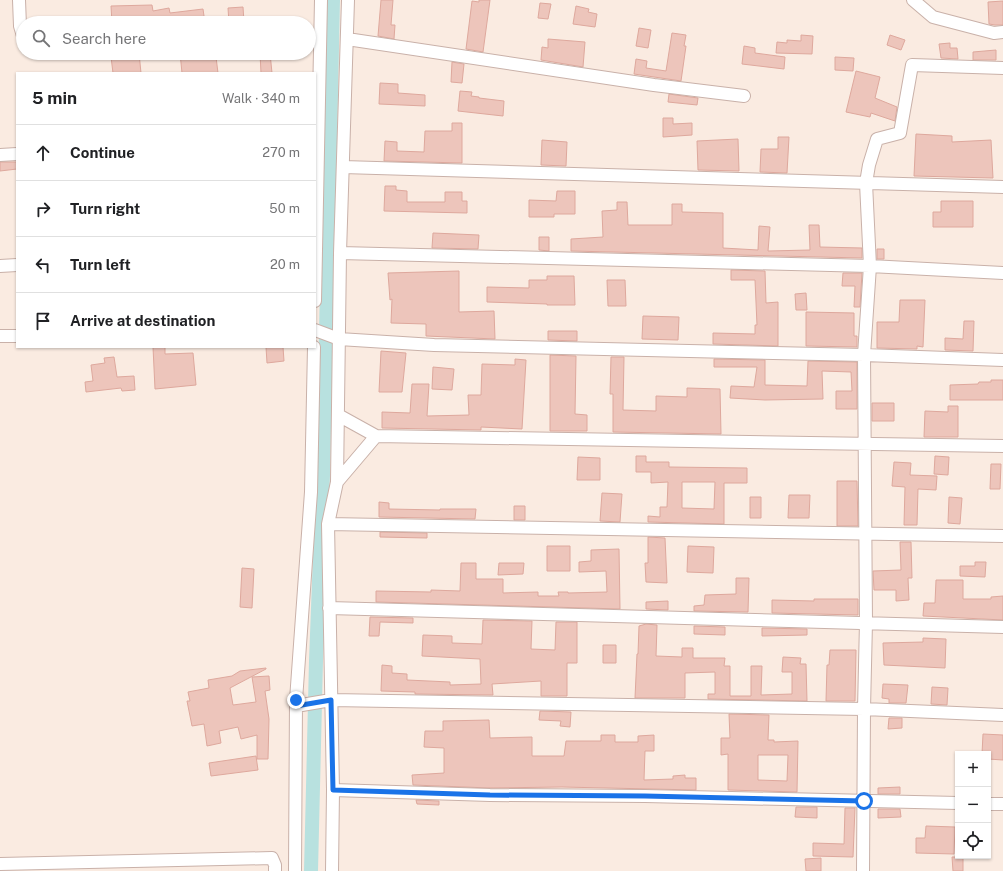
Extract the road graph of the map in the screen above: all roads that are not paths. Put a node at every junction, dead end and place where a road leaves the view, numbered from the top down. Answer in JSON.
{"nodes":[{"id":1,"x":18,"y":0,"type":"edge"},
{"id":2,"x":321,"y":0,"type":"edge"},
{"id":3,"x":348,"y":0,"type":"edge"},
{"id":4,"x":913,"y":0,"type":"edge"},
{"id":5,"x":19,"y":16,"type":"edge"},
{"id":6,"x":316,"y":23,"type":"edge"},
{"id":7,"x":1003,"y":32,"type":"edge"},
{"id":8,"x":347,"y":39,"type":"junction"},
{"id":9,"x":315,"y":60,"type":"edge"},
{"id":10,"x":1003,"y":68,"type":"edge"},
{"id":11,"x":315,"y":72,"type":"edge"},
{"id":12,"x":744,"y":96,"type":"dead end"},
{"id":13,"x":16,"y":154,"type":"edge"},
{"id":14,"x":0,"y":155,"type":"edge"},
{"id":15,"x":343,"y":167,"type":"junction"},
{"id":16,"x":866,"y":183,"type":"junction"},
{"id":17,"x":1003,"y":187,"type":"edge"},
{"id":18,"x":340,"y":253,"type":"junction"},
{"id":19,"x":16,"y":265,"type":"edge"},
{"id":20,"x":0,"y":266,"type":"edge"},
{"id":21,"x":870,"y":266,"type":"junction"},
{"id":22,"x":1003,"y":273,"type":"edge"},
{"id":23,"x":316,"y":330,"type":"edge"},
{"id":24,"x":0,"y":336,"type":"edge"},
{"id":25,"x":16,"y":336,"type":"edge"},
{"id":26,"x":339,"y":339,"type":"junction"},
{"id":27,"x":314,"y":348,"type":"edge"},
{"id":28,"x":864,"y":355,"type":"junction"},
{"id":29,"x":1003,"y":360,"type":"edge"},
{"id":30,"x":338,"y":415,"type":"junction"},
{"id":31,"x":376,"y":436,"type":"junction"},
{"id":32,"x":865,"y":444,"type":"junction"},
{"id":33,"x":1003,"y":446,"type":"edge"},
{"id":34,"x":337,"y":482,"type":"junction"},
{"id":35,"x":328,"y":524,"type":"junction"},
{"id":36,"x":866,"y":534,"type":"junction"},
{"id":37,"x":1003,"y":536,"type":"edge"},
{"id":38,"x":329,"y":608,"type":"junction"},
{"id":39,"x":866,"y":622,"type":"junction"},
{"id":40,"x":1003,"y":626,"type":"edge"},
{"id":41,"x":331,"y":700,"type":"junction"},
{"id":42,"x":296,"y":706,"type":"junction"},
{"id":43,"x":864,"y":709,"type":"junction"},
{"id":44,"x":1003,"y":715,"type":"edge"},
{"id":45,"x":333,"y":790,"type":"junction"},
{"id":46,"x":864,"y":801,"type":"junction"},
{"id":47,"x":955,"y":803,"type":"edge"},
{"id":48,"x":991,"y":804,"type":"edge"},
{"id":49,"x":1003,"y":804,"type":"edge"},
{"id":50,"x":0,"y":864,"type":"edge"},
{"id":51,"x":17,"y":867,"type":"edge"},
{"id":52,"x":275,"y":871,"type":"edge"},
{"id":53,"x":295,"y":871,"type":"edge"},
{"id":54,"x":332,"y":871,"type":"edge"},
{"id":55,"x":863,"y":871,"type":"edge"}],
"edges":[{"from":1,"to":5,"type":"street"},
{"from":2,"to":6,"type":"street"},
{"from":3,"to":8,"type":"street"},
{"from":4,"to":7,"type":"street"},
{"from":8,"to":12,"type":"street"},
{"from":8,"to":15,"type":"street"},
{"from":9,"to":11,"type":"street"},
{"from":10,"to":16,"type":"street"},
{"from":13,"to":14,"type":"street"},
{"from":15,"to":16,"type":"street"},
{"from":15,"to":18,"type":"street"},
{"from":16,"to":17,"type":"street"},
{"from":16,"to":21,"type":"street"},
{"from":18,"to":21,"type":"street"},
{"from":18,"to":26,"type":"street"},
{"from":19,"to":20,"type":"street"},
{"from":21,"to":22,"type":"street"},
{"from":21,"to":28,"type":"street"},
{"from":23,"to":26,"type":"street"},
{"from":24,"to":25,"type":"street"},
{"from":26,"to":28,"type":"street"},
{"from":26,"to":30,"type":"street"},
{"from":27,"to":42,"type":"street"},
{"from":28,"to":29,"type":"street"},
{"from":28,"to":32,"type":"street"},
{"from":30,"to":31,"type":"street"},
{"from":30,"to":34,"type":"street"},
{"from":31,"to":32,"type":"street"},
{"from":31,"to":34,"type":"street"},
{"from":32,"to":33,"type":"street"},
{"from":32,"to":36,"type":"street"},
{"from":34,"to":35,"type":"street"},
{"from":35,"to":36,"type":"street"},
{"from":35,"to":38,"type":"street"},
{"from":36,"to":37,"type":"street"},
{"from":36,"to":39,"type":"street"},
{"from":38,"to":39,"type":"street"},
{"from":38,"to":41,"type":"street"},
{"from":39,"to":40,"type":"street"},
{"from":39,"to":43,"type":"street"},
{"from":41,"to":42,"type":"street"},
{"from":41,"to":43,"type":"street"},
{"from":41,"to":45,"type":"street"},
{"from":42,"to":53,"type":"street"},
{"from":43,"to":44,"type":"street"},
{"from":43,"to":46,"type":"street"},
{"from":45,"to":46,"type":"street"},
{"from":45,"to":54,"type":"street"},
{"from":46,"to":47,"type":"street"},
{"from":46,"to":55,"type":"street"},
{"from":48,"to":49,"type":"street"},
{"from":50,"to":51,"type":"street"},
{"from":51,"to":52,"type":"street"}]}
